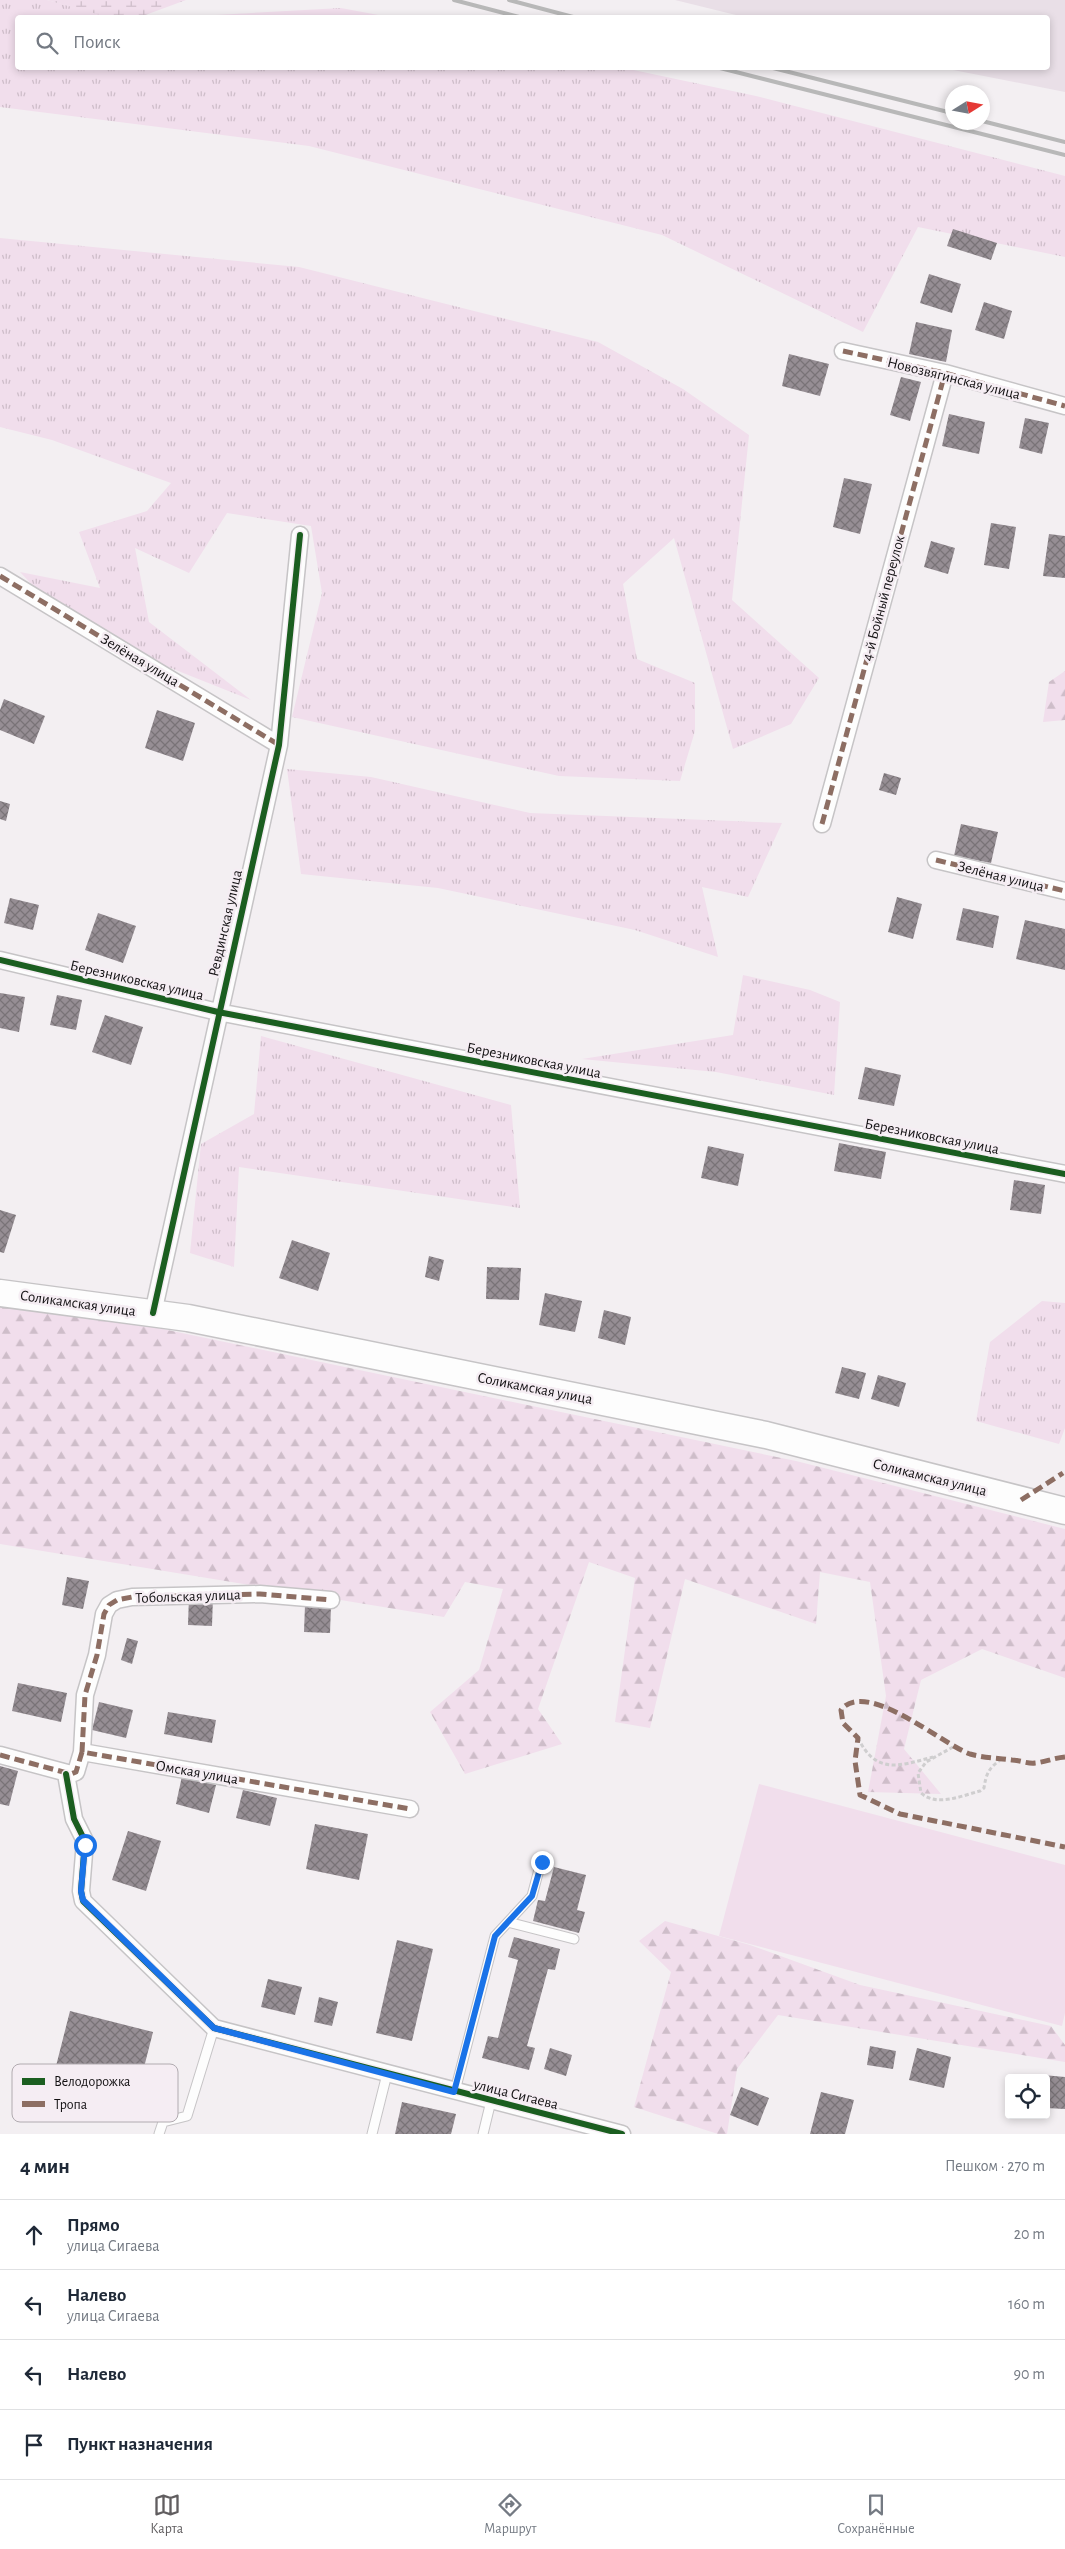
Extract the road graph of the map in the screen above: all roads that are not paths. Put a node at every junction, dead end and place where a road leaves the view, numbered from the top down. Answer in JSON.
{"nodes":[{"id":1,"x":843,"y":351,"type":"dead end"},
{"id":2,"x":945,"y":373,"type":"junction"},
{"id":3,"x":1065,"y":406,"type":"edge"},
{"id":4,"x":300,"y":535,"type":"dead end"},
{"id":5,"x":0,"y":576,"type":"edge"},
{"id":6,"x":279,"y":745,"type":"junction"},
{"id":7,"x":822,"y":824,"type":"dead end"},
{"id":8,"x":936,"y":860,"type":"dead end"},
{"id":9,"x":1065,"y":891,"type":"edge"},
{"id":10,"x":0,"y":960,"type":"edge"},
{"id":11,"x":218,"y":1012,"type":"junction"},
{"id":12,"x":1065,"y":1174,"type":"edge"},
{"id":13,"x":0,"y":1293,"type":"edge"},
{"id":14,"x":153,"y":1313,"type":"junction"},
{"id":15,"x":1065,"y":1511,"type":"edge"},
{"id":16,"x":331,"y":1600,"type":"dead end"},
{"id":17,"x":82,"y":1752,"type":"junction"},
{"id":18,"x":0,"y":1755,"type":"edge"},
{"id":19,"x":66,"y":1774,"type":"junction"},
{"id":20,"x":410,"y":1809,"type":"dead end"},
{"id":21,"x":542,"y":1862,"type":"dead end"},
{"id":22,"x":508,"y":1922,"type":"junction"},
{"id":23,"x":574,"y":1939,"type":"dead end"},
{"id":24,"x":214,"y":2028,"type":"junction"},
{"id":25,"x":387,"y":2074,"type":"junction"},
{"id":26,"x":454,"y":2092,"type":"junction"},
{"id":27,"x":491,"y":2101,"type":"junction"},
{"id":28,"x":178,"y":2118,"type":"edge"},
{"id":29,"x":163,"y":2122,"type":"edge"},
{"id":30,"x":159,"y":2134,"type":"edge"},
{"id":31,"x":372,"y":2134,"type":"edge"},
{"id":32,"x":483,"y":2134,"type":"edge"},
{"id":33,"x":622,"y":2134,"type":"edge"}],
"edges":[{"from":1,"to":2,"type":"street","name":"Новозвягинская улица"},
{"from":2,"to":3,"type":"street","name":"Новозвягинская улица"},
{"from":2,"to":7,"type":"street","name":"4-й Бойный переулок"},
{"from":4,"to":6,"type":"street","name":"Ревдинская улица"},
{"from":5,"to":6,"type":"street","name":"Зелёная улица"},
{"from":6,"to":11,"type":"street","name":"Ревдинская улица"},
{"from":8,"to":9,"type":"street","name":"Зелёная улица"},
{"from":10,"to":11,"type":"street","name":"Березниковская улица"},
{"from":11,"to":12,"type":"street","name":"Березниковская улица"},
{"from":11,"to":14,"type":"street","name":"Ревдинская улица"},
{"from":13,"to":14,"type":"main road","name":"Соликамская улица"},
{"from":14,"to":15,"type":"main road","name":"Соликамская улица"},
{"from":16,"to":17,"type":"street","name":"Тобольская улица"},
{"from":17,"to":19,"type":"street"},
{"from":17,"to":20,"type":"street","name":"Омская улица"},
{"from":18,"to":19,"type":"street"},
{"from":19,"to":24,"type":"street","name":"улица Сигаева"},
{"from":21,"to":22,"type":"lane"},
{"from":22,"to":23,"type":"lane"},
{"from":22,"to":26,"type":"lane"},
{"from":24,"to":25,"type":"street","name":"улица Сигаева"},
{"from":24,"to":28,"type":"lane"},
{"from":25,"to":26,"type":"street","name":"улица Сигаева"},
{"from":25,"to":31,"type":"lane"},
{"from":26,"to":27,"type":"street","name":"улица Сигаева"},
{"from":27,"to":32,"type":"lane"},
{"from":27,"to":33,"type":"street","name":"улица Сигаева"},
{"from":29,"to":30,"type":"lane"}]}
